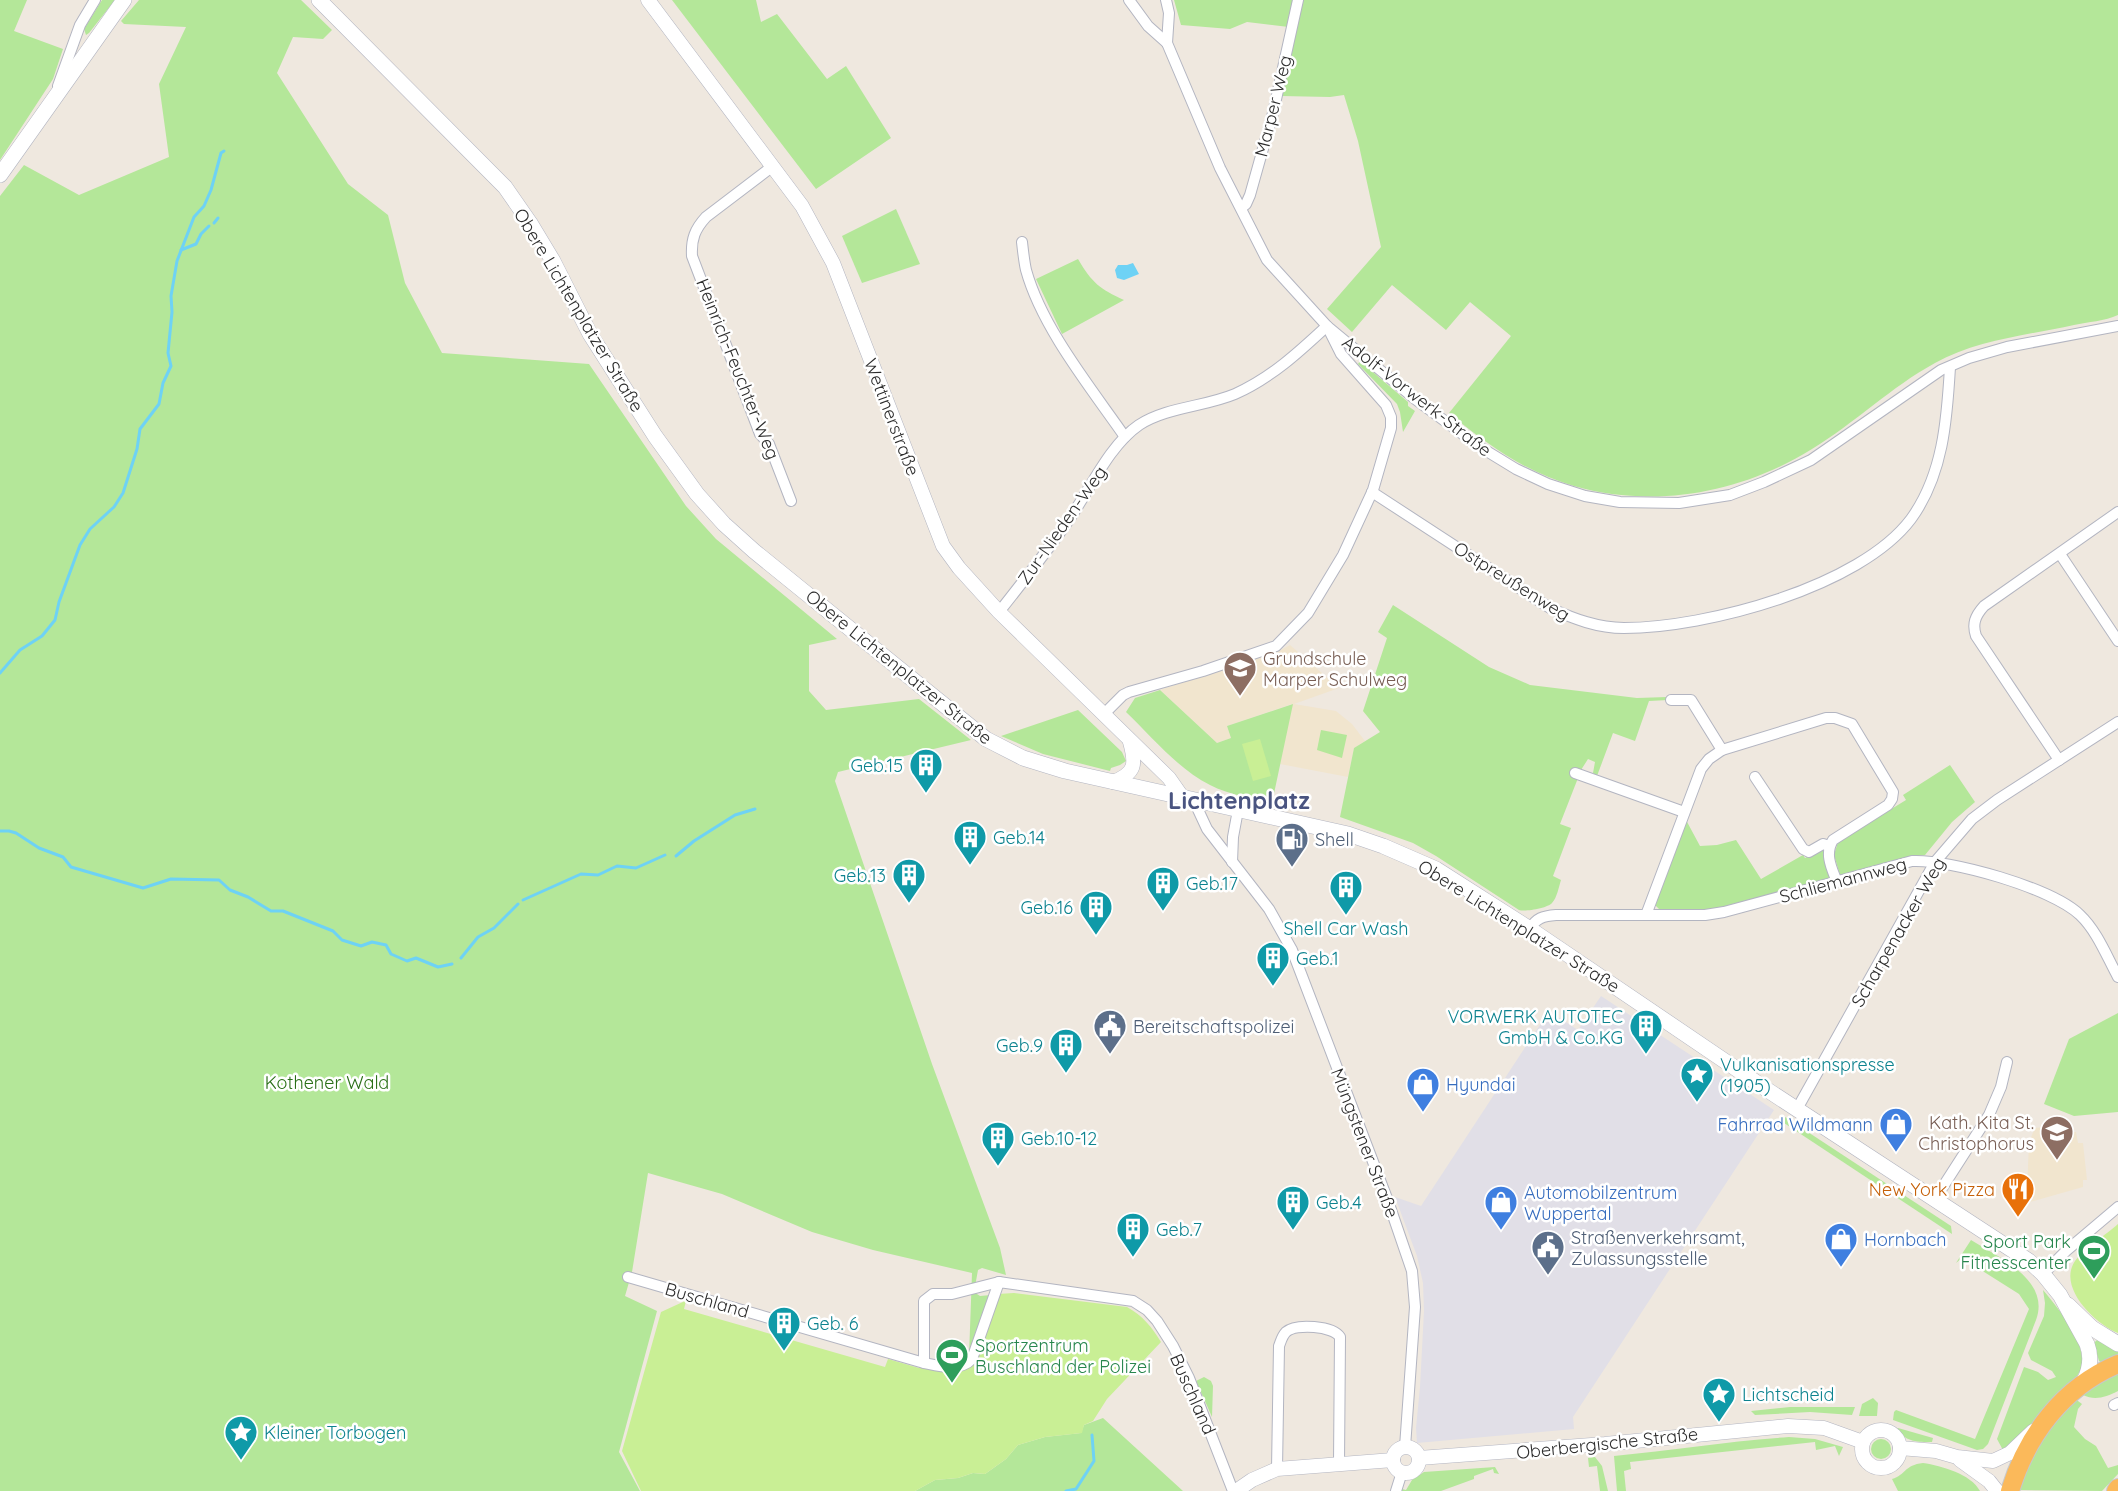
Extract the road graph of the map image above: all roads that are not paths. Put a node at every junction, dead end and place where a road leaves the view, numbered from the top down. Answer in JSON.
{"nodes":[{"id":1,"x":95,"y":0,"type":"edge"},
{"id":2,"x":124,"y":0,"type":"edge"},
{"id":3,"x":319,"y":0,"type":"edge"},
{"id":4,"x":648,"y":0,"type":"edge"},
{"id":5,"x":1129,"y":0,"type":"edge"},
{"id":6,"x":1166,"y":0,"type":"edge"},
{"id":7,"x":1298,"y":0,"type":"edge"},
{"id":8,"x":1167,"y":43,"type":"junction"},
{"id":9,"x":54,"y":97,"type":"junction"},
{"id":10,"x":773,"y":166,"type":"junction"},
{"id":11,"x":0,"y":175,"type":"edge"},
{"id":12,"x":1241,"y":208,"type":"junction"},
{"id":13,"x":1022,"y":242,"type":"dead end"},
{"id":14,"x":1327,"y":326,"type":"junction"},
{"id":15,"x":2118,"y":326,"type":"edge"},
{"id":16,"x":1950,"y":367,"type":"junction"},
{"id":17,"x":1125,"y":437,"type":"junction"},
{"id":18,"x":1372,"y":492,"type":"junction"},
{"id":19,"x":790,"y":501,"type":"dead end"},
{"id":20,"x":2118,"y":512,"type":"edge"},
{"id":21,"x":2060,"y":554,"type":"junction"},
{"id":22,"x":999,"y":612,"type":"junction"},
{"id":23,"x":2118,"y":641,"type":"edge"},
{"id":24,"x":1671,"y":700,"type":"dead end"},
{"id":25,"x":1103,"y":715,"type":"junction"},
{"id":26,"x":2118,"y":722,"type":"edge"},
{"id":27,"x":1129,"y":740,"type":"junction"},
{"id":28,"x":1722,"y":750,"type":"junction"},
{"id":29,"x":2059,"y":760,"type":"junction"},
{"id":30,"x":1591,"y":764,"type":"dead end"},
{"id":31,"x":1575,"y":773,"type":"dead end"},
{"id":32,"x":1586,"y":777,"type":"junction"},
{"id":33,"x":1755,"y":777,"type":"dead end"},
{"id":34,"x":1113,"y":782,"type":"junction"},
{"id":35,"x":1189,"y":799,"type":"junction"},
{"id":36,"x":1238,"y":810,"type":"junction"},
{"id":37,"x":1684,"y":812,"type":"junction"},
{"id":38,"x":1829,"y":846,"type":"junction"},
{"id":39,"x":1232,"y":862,"type":"junction"},
{"id":40,"x":1935,"y":862,"type":"junction"},
{"id":41,"x":1837,"y":882,"type":"junction"},
{"id":42,"x":1646,"y":915,"type":"junction"},
{"id":43,"x":1530,"y":929,"type":"junction"},
{"id":44,"x":2118,"y":977,"type":"edge"},
{"id":45,"x":2007,"y":1062,"type":"dead end"},
{"id":46,"x":1797,"y":1109,"type":"junction"},
{"id":47,"x":1935,"y":1199,"type":"junction"},
{"id":48,"x":2118,"y":1207,"type":"edge"},
{"id":49,"x":2043,"y":1274,"type":"junction"},
{"id":50,"x":628,"y":1277,"type":"dead end"},
{"id":51,"x":999,"y":1282,"type":"junction"},
{"id":52,"x":2068,"y":1305,"type":"junction"},
{"id":53,"x":2118,"y":1344,"type":"edge"},
{"id":54,"x":924,"y":1363,"type":"junction"},
{"id":55,"x":2118,"y":1364,"type":"edge"},
{"id":56,"x":2076,"y":1388,"type":"junction"},
{"id":57,"x":2042,"y":1424,"type":"junction"},
{"id":58,"x":1863,"y":1442,"type":"junction"},
{"id":59,"x":1405,"y":1447,"type":"junction"},
{"id":60,"x":1900,"y":1448,"type":"junction"},
{"id":61,"x":1957,"y":1457,"type":"junction"},
{"id":62,"x":1419,"y":1458,"type":"junction"},
{"id":63,"x":1393,"y":1460,"type":"junction"},
{"id":64,"x":1338,"y":1463,"type":"junction"},
{"id":65,"x":1277,"y":1469,"type":"junction"},
{"id":66,"x":1402,"y":1472,"type":"junction"},
{"id":67,"x":1234,"y":1491,"type":"edge"},
{"id":68,"x":1396,"y":1491,"type":"edge"},
{"id":69,"x":1997,"y":1491,"type":"edge"},
{"id":70,"x":2010,"y":1491,"type":"edge"}],
"edges":[{"from":1,"to":9,"type":"street"},
{"from":2,"to":9,"type":"main road"},
{"from":3,"to":34,"type":"main road","name":"Obere Lichtenplatzer Straße"},
{"from":4,"to":10,"type":"street","name":"Wettinerstraße"},
{"from":5,"to":8,"type":"street"},
{"from":6,"to":8,"type":"street","name":"Adolf-Vorwerk-Straße"},
{"from":7,"to":12,"type":"street","name":"Marper Weg"},
{"from":8,"to":12,"type":"street","name":"Adolf-Vorwerk-Straße"},
{"from":9,"to":11,"type":"main road"},
{"from":10,"to":19,"type":"street","name":"Heinrich-Feuchter-Weg"},
{"from":10,"to":22,"type":"street","name":"Wettinerstraße"},
{"from":12,"to":14,"type":"street","name":"Adolf-Vorwerk-Straße"},
{"from":13,"to":17,"type":"street"},
{"from":14,"to":16,"type":"street","name":"Adolf-Vorwerk-Straße"},
{"from":14,"to":17,"type":"street","name":"Zur-Nieden-Weg"},
{"from":14,"to":18,"type":"street"},
{"from":15,"to":16,"type":"street","name":"Adolf-Vorwerk-Straße"},
{"from":16,"to":18,"type":"street","name":"Ostpreußenweg"},
{"from":17,"to":22,"type":"street","name":"Zur-Nieden-Weg"},
{"from":18,"to":25,"type":"street"},
{"from":20,"to":21,"type":"street"},
{"from":21,"to":23,"type":"street"},
{"from":21,"to":29,"type":"street"},
{"from":22,"to":25,"type":"street","name":"Wettinerstraße"},
{"from":24,"to":28,"type":"street"},
{"from":25,"to":27,"type":"street","name":"Wettinerstraße"},
{"from":26,"to":29,"type":"street","name":"Scharpenacker Weg"},
{"from":27,"to":34,"type":"street"},
{"from":27,"to":35,"type":"street","name":"Wettinerstraße"},
{"from":28,"to":37,"type":"street"},
{"from":28,"to":38,"type":"street"},
{"from":29,"to":40,"type":"street","name":"Scharpenacker Weg"},
{"from":30,"to":32,"type":"street"},
{"from":31,"to":32,"type":"street"},
{"from":32,"to":37,"type":"street"},
{"from":33,"to":38,"type":"street"},
{"from":34,"to":35,"type":"main road","name":"Obere Lichtenplatzer Straße"},
{"from":35,"to":36,"type":"main road","name":"Obere Lichtenplatzer Straße"},
{"from":35,"to":39,"type":"street","name":"Müngstener Straße"},
{"from":36,"to":39,"type":"street"},
{"from":36,"to":43,"type":"main road","name":"Obere Lichtenplatzer Straße"},
{"from":37,"to":42,"type":"street"},
{"from":38,"to":41,"type":"street"},
{"from":39,"to":59,"type":"street","name":"Müngstener Straße"},
{"from":40,"to":41,"type":"street","name":"Schliemannweg"},
{"from":40,"to":44,"type":"street","name":"Schliemannweg"},
{"from":40,"to":46,"type":"street","name":"Scharpenacker Weg"},
{"from":41,"to":42,"type":"street","name":"Schliemannweg"},
{"from":42,"to":43,"type":"street","name":"Schliemannweg"},
{"from":43,"to":46,"type":"main road","name":"Obere Lichtenplatzer Straße"},
{"from":45,"to":47,"type":"street"},
{"from":46,"to":47,"type":"main road","name":"Obere Lichtenplatzer Straße"},
{"from":47,"to":49,"type":"main road","name":"Obere Lichtenplatzer Straße"},
{"from":48,"to":49,"type":"street"},
{"from":49,"to":52,"type":"main road","name":"Obere Lichtenplatzer Straße"},
{"from":50,"to":54,"type":"street","name":"Buschland"},
{"from":51,"to":54,"type":"street","name":"Buschland"},
{"from":51,"to":54,"type":"street","name":"Buschland"},
{"from":51,"to":67,"type":"street","name":"Buschland"},
{"from":52,"to":53,"type":"main road"},
{"from":52,"to":56,"type":"main road"},
{"from":55,"to":56,"type":"highway"},
{"from":56,"to":57,"type":"highway"},
{"from":57,"to":61,"type":"street"},
{"from":57,"to":70,"type":"highway"},
{"from":58,"to":60,"type":"street"},
{"from":58,"to":60,"type":"street"},
{"from":58,"to":62,"type":"street","name":"Oberbergische Straße"},
{"from":59,"to":62,"type":"street"},
{"from":59,"to":63,"type":"street"},
{"from":60,"to":61,"type":"street"},
{"from":61,"to":69,"type":"street"},
{"from":62,"to":66,"type":"street"},
{"from":63,"to":64,"type":"street"},
{"from":63,"to":66,"type":"street"},
{"from":64,"to":65,"type":"street"},
{"from":64,"to":65,"type":"street"},
{"from":65,"to":67,"type":"street"},
{"from":66,"to":68,"type":"street"}]}
